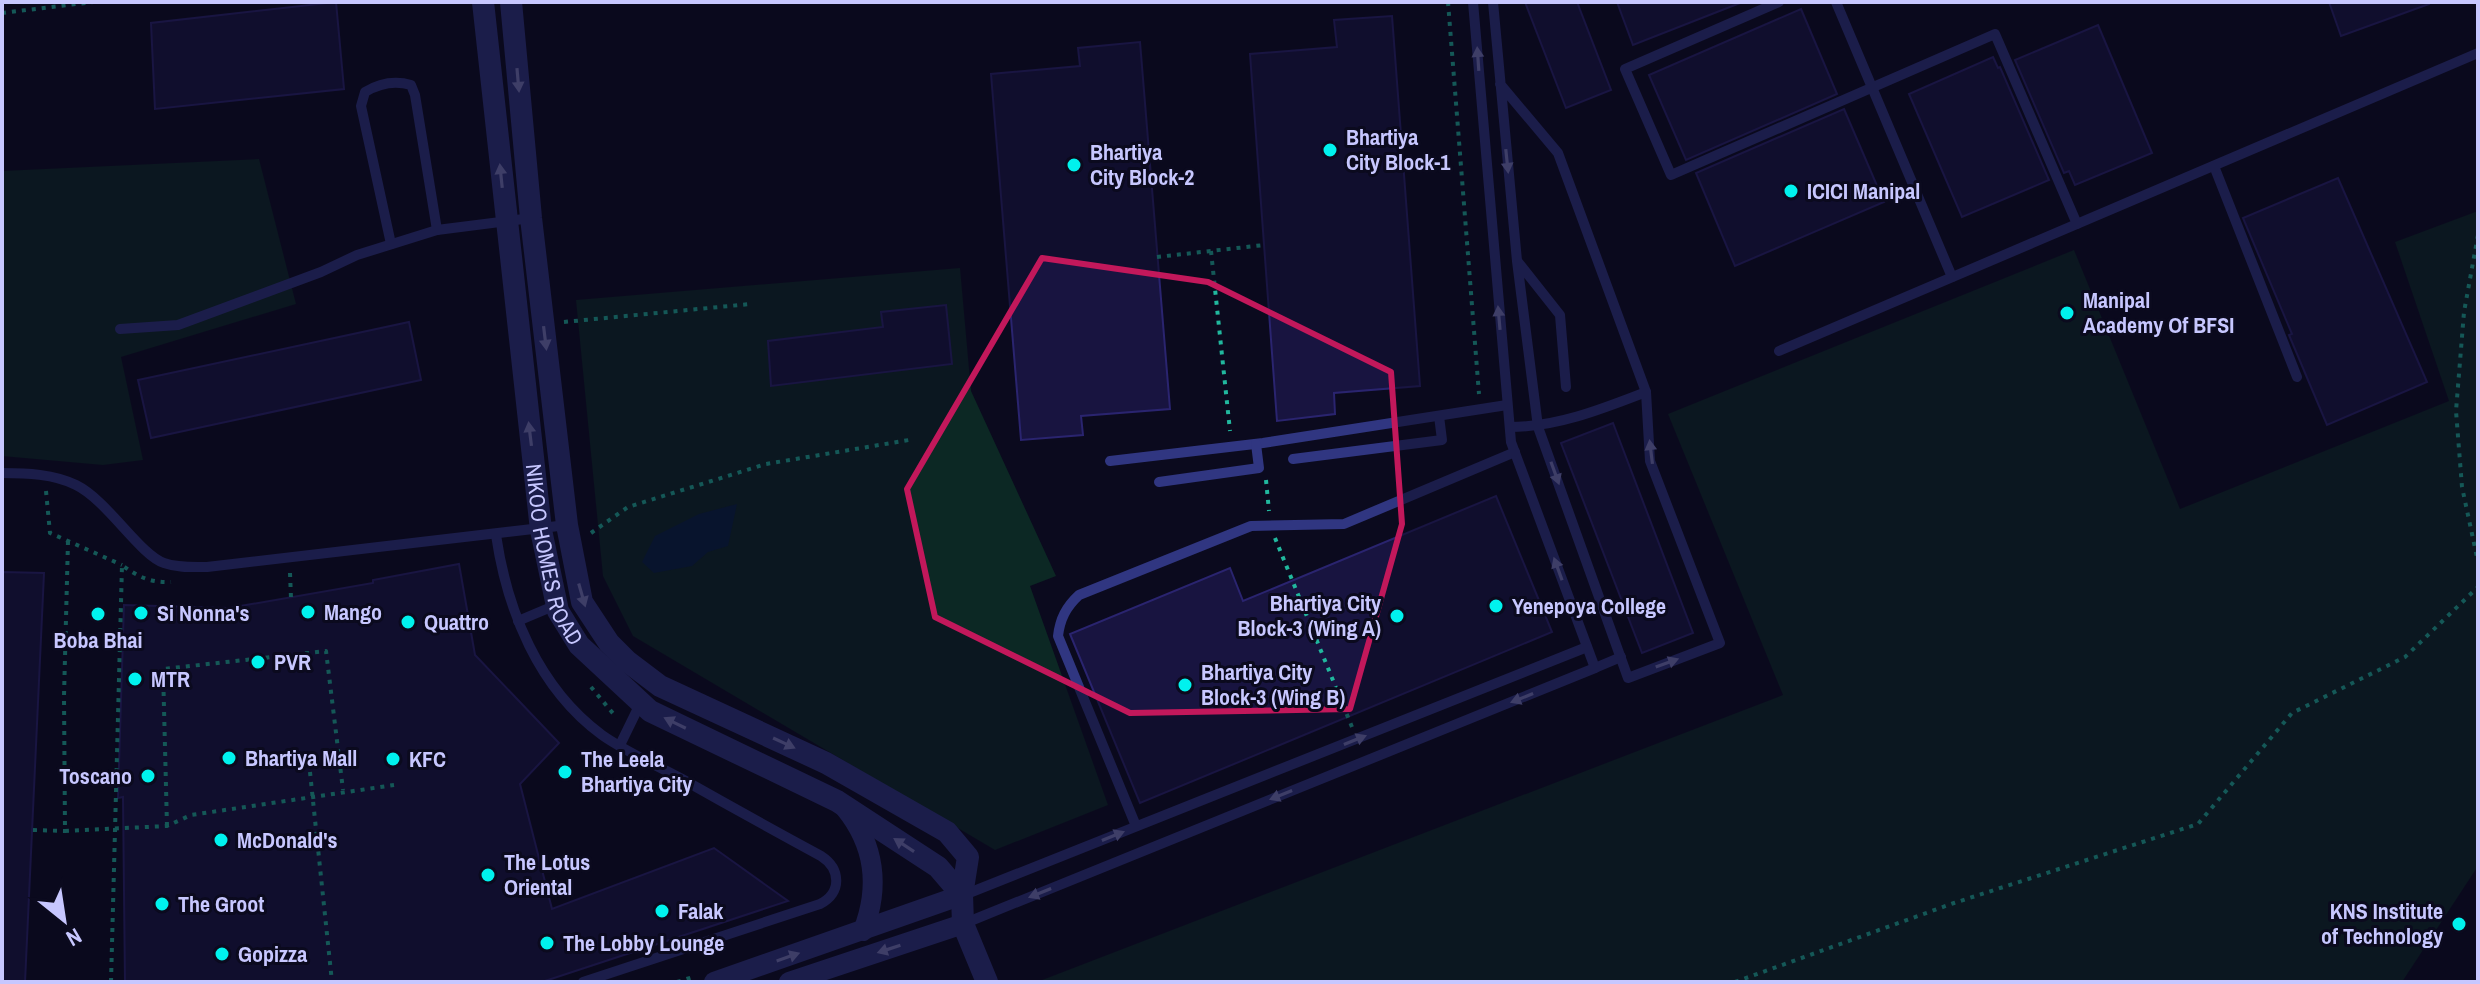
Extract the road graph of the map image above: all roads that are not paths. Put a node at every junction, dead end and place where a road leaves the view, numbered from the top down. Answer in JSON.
{"nodes":[{"id":1,"x":483,"y":2,"type":"edge"},
{"id":2,"x":511,"y":2,"type":"edge"},
{"id":3,"x":1473,"y":2,"type":"edge"},
{"id":4,"x":1493,"y":2,"type":"edge"},
{"id":5,"x":1779,"y":2,"type":"edge"},
{"id":6,"x":1836,"y":2,"type":"edge"},
{"id":7,"x":2478,"y":53,"type":"edge"},
{"id":8,"x":1500,"y":84,"type":"junction"},
{"id":9,"x":1872,"y":87,"type":"junction"},
{"id":10,"x":2214,"y":166,"type":"junction"},
{"id":11,"x":531,"y":218,"type":"junction"},
{"id":12,"x":505,"y":221,"type":"junction"},
{"id":13,"x":2077,"y":224,"type":"junction"},
{"id":14,"x":437,"y":230,"type":"junction"},
{"id":15,"x":391,"y":244,"type":"junction"},
{"id":16,"x":1517,"y":261,"type":"junction"},
{"id":17,"x":1952,"y":277,"type":"junction"},
{"id":18,"x":120,"y":329,"type":"dead end"},
{"id":19,"x":1779,"y":351,"type":"dead end"},
{"id":20,"x":2297,"y":377,"type":"dead end"},
{"id":21,"x":1566,"y":387,"type":"dead end"},
{"id":22,"x":1646,"y":392,"type":"junction"},
{"id":23,"x":1507,"y":405,"type":"junction"},
{"id":24,"x":1439,"y":416,"type":"junction"},
{"id":25,"x":1510,"y":427,"type":"junction"},
{"id":26,"x":1538,"y":427,"type":"junction"},
{"id":27,"x":1259,"y":443,"type":"junction"},
{"id":28,"x":1515,"y":452,"type":"junction"},
{"id":29,"x":1293,"y":459,"type":"dead end"},
{"id":30,"x":1110,"y":461,"type":"dead end"},
{"id":31,"x":2,"y":473,"type":"edge"},
{"id":32,"x":1159,"y":482,"type":"dead end"},
{"id":33,"x":567,"y":525,"type":"junction"},
{"id":34,"x":541,"y":530,"type":"junction"},
{"id":35,"x":496,"y":535,"type":"junction"},
{"id":36,"x":556,"y":605,"type":"junction"},
{"id":37,"x":518,"y":621,"type":"junction"},
{"id":38,"x":1587,"y":647,"type":"junction"},
{"id":39,"x":1621,"y":657,"type":"junction"},
{"id":40,"x":1595,"y":668,"type":"junction"},
{"id":41,"x":641,"y":702,"type":"junction"},
{"id":42,"x":620,"y":745,"type":"junction"},
{"id":43,"x":843,"y":805,"type":"junction"},
{"id":44,"x":1136,"y":826,"type":"junction"},
{"id":45,"x":962,"y":895,"type":"junction"},
{"id":46,"x":963,"y":924,"type":"junction"},
{"id":47,"x":863,"y":931,"type":"junction"},
{"id":48,"x":620,"y":976,"type":"edge"},
{"id":49,"x":710,"y":977,"type":"edge"},
{"id":50,"x":583,"y":982,"type":"edge"},
{"id":51,"x":789,"y":982,"type":"edge"},
{"id":52,"x":987,"y":982,"type":"edge"}],
"edges":[{"from":12,"to":1,"type":"street","name":"NIKOO HOMES ROAD","one_way":true},
{"from":2,"to":11,"type":"street","name":"NIKOO HOMES ROAD","one_way":true},
{"from":23,"to":3,"type":"lane","one_way":true},
{"from":4,"to":8,"type":"lane"},
{"from":5,"to":9,"type":"lane"},
{"from":6,"to":9,"type":"lane"},
{"from":7,"to":10,"type":"lane"},
{"from":8,"to":16,"type":"lane","one_way":true},
{"from":8,"to":22,"type":"lane"},
{"from":9,"to":13,"type":"lane"},
{"from":9,"to":17,"type":"lane"},
{"from":10,"to":13,"type":"lane"},
{"from":10,"to":20,"type":"lane"},
{"from":11,"to":12,"type":"lane"},
{"from":11,"to":33,"type":"street","name":"NIKOO HOMES ROAD","one_way":true},
{"from":12,"to":14,"type":"lane"},
{"from":34,"to":12,"type":"street","name":"NIKOO HOMES ROAD","one_way":true},
{"from":13,"to":17,"type":"lane"},
{"from":14,"to":15,"type":"lane"},
{"from":14,"to":15,"type":"lane"},
{"from":15,"to":18,"type":"lane"},
{"from":16,"to":21,"type":"lane"},
{"from":16,"to":26,"type":"lane"},
{"from":17,"to":19,"type":"lane"},
{"from":22,"to":26,"type":"lane"},
{"from":39,"to":22,"type":"lane","one_way":true},
{"from":23,"to":24,"type":"lane"},
{"from":23,"to":25,"type":"lane"},
{"from":24,"to":27,"type":"lane"},
{"from":24,"to":29,"type":"lane"},
{"from":25,"to":26,"type":"lane"},
{"from":25,"to":28,"type":"lane"},
{"from":26,"to":39,"type":"lane","one_way":true},
{"from":27,"to":30,"type":"lane"},
{"from":27,"to":32,"type":"lane"},
{"from":38,"to":28,"type":"lane","one_way":true},
{"from":28,"to":44,"type":"lane"},
{"from":31,"to":35,"type":"lane"},
{"from":33,"to":34,"type":"lane"},
{"from":33,"to":45,"type":"street","name":"NIKOO HOMES ROAD","one_way":true},
{"from":34,"to":35,"type":"lane"},
{"from":34,"to":36,"type":"street","name":"NIKOO HOMES ROAD"},
{"from":35,"to":37,"type":"lane"},
{"from":36,"to":37,"type":"lane"},
{"from":36,"to":41,"type":"street","name":"NIKOO HOMES ROAD"},
{"from":37,"to":42,"type":"lane"},
{"from":38,"to":40,"type":"lane"},
{"from":44,"to":38,"type":"lane","one_way":true},
{"from":39,"to":40,"type":"lane"},
{"from":40,"to":46,"type":"lane","one_way":true},
{"from":41,"to":42,"type":"lane"},
{"from":43,"to":41,"type":"street","name":"NIKOO HOMES ROAD","one_way":true},
{"from":42,"to":48,"type":"lane"},
{"from":45,"to":43,"type":"street","name":"NIKOO HOMES ROAD","one_way":true},
{"from":43,"to":47,"type":"street"},
{"from":45,"to":44,"type":"lane","one_way":true},
{"from":45,"to":46,"type":"street"},
{"from":45,"to":47,"type":"street"},
{"from":46,"to":51,"type":"street","one_way":true},
{"from":46,"to":52,"type":"street"},
{"from":49,"to":47,"type":"street","one_way":true},
{"from":48,"to":50,"type":"lane"}]}
